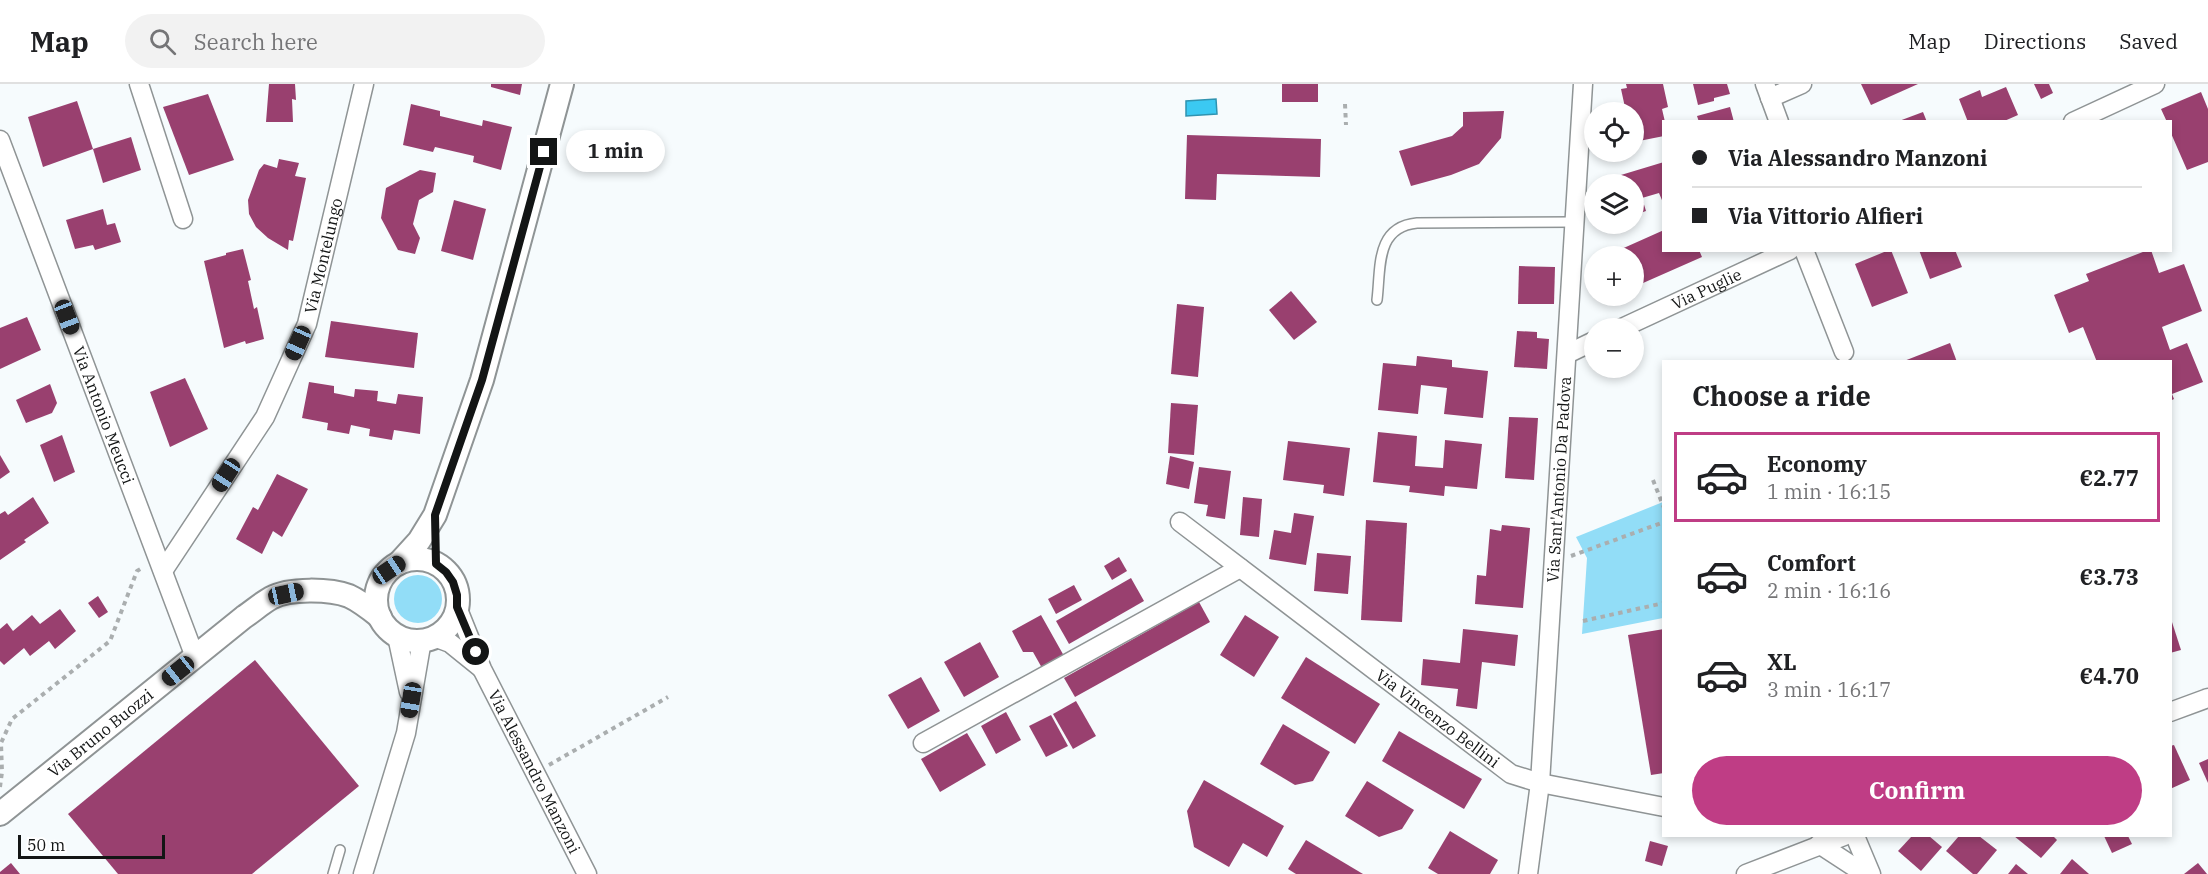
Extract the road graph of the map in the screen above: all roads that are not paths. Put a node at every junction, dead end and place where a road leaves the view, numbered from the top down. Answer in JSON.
{"nodes":[{"id":1,"x":139,"y":84,"type":"edge"},
{"id":2,"x":364,"y":84,"type":"edge"},
{"id":3,"x":562,"y":84,"type":"edge"},
{"id":4,"x":1583,"y":84,"type":"edge"},
{"id":5,"x":1802,"y":84,"type":"edge"},
{"id":6,"x":2155,"y":84,"type":"edge"},
{"id":7,"x":1767,"y":91,"type":"edge"},
{"id":8,"x":1778,"y":120,"type":"edge"},
{"id":9,"x":2077,"y":120,"type":"edge"},
{"id":10,"x":0,"y":140,"type":"edge"},
{"id":11,"x":183,"y":219,"type":"dead end"},
{"id":12,"x":1575,"y":222,"type":"junction"},
{"id":13,"x":1787,"y":252,"type":"edge"},
{"id":14,"x":1805,"y":252,"type":"edge"},
{"id":15,"x":1377,"y":300,"type":"dead end"},
{"id":16,"x":1644,"y":318,"type":"edge"},
{"id":17,"x":1584,"y":346,"type":"edge"},
{"id":18,"x":1844,"y":352,"type":"dead end"},
{"id":19,"x":1567,"y":354,"type":"junction"},
{"id":20,"x":435,"y":515,"type":"junction"},
{"id":21,"x":1180,"y":522,"type":"dead end"},
{"id":22,"x":436,"y":564,"type":"junction"},
{"id":23,"x":161,"y":566,"type":"junction"},
{"id":24,"x":394,"y":566,"type":"junction"},
{"id":25,"x":1240,"y":568,"type":"junction"},
{"id":26,"x":324,"y":591,"type":"junction"},
{"id":27,"x":457,"y":607,"type":"junction"},
{"id":28,"x":380,"y":617,"type":"junction"},
{"id":29,"x":397,"y":636,"type":"junction"},
{"id":30,"x":428,"y":638,"type":"junction"},
{"id":31,"x":195,"y":657,"type":"junction"},
{"id":32,"x":482,"y":669,"type":"junction"},
{"id":33,"x":2208,"y":698,"type":"edge"},
{"id":34,"x":411,"y":700,"type":"junction"},
{"id":35,"x":2172,"y":711,"type":"edge"},
{"id":36,"x":923,"y":743,"type":"dead end"},
{"id":37,"x":1540,"y":783,"type":"junction"},
{"id":38,"x":1662,"y":807,"type":"edge"},
{"id":39,"x":0,"y":814,"type":"edge"},
{"id":40,"x":1841,"y":837,"type":"edge"},
{"id":41,"x":1856,"y":837,"type":"edge"},
{"id":42,"x":1819,"y":844,"type":"junction"},
{"id":43,"x":340,"y":850,"type":"dead end"},
{"id":44,"x":333,"y":874,"type":"edge"},
{"id":45,"x":363,"y":874,"type":"edge"},
{"id":46,"x":587,"y":874,"type":"edge"},
{"id":47,"x":1528,"y":874,"type":"edge"},
{"id":48,"x":1746,"y":874,"type":"edge"},
{"id":49,"x":1864,"y":874,"type":"edge"},
{"id":50,"x":1871,"y":874,"type":"edge"}],
"edges":[{"from":1,"to":11,"type":"street"},
{"from":2,"to":23,"type":"street","name":"Via Montelungo"},
{"from":3,"to":20,"type":"street"},
{"from":4,"to":12,"type":"street","name":"Via Sant'Antonio Da Padova"},
{"from":5,"to":7,"type":"street"},
{"from":6,"to":9,"type":"street"},
{"from":7,"to":8,"type":"street"},
{"from":10,"to":23,"type":"street","name":"Via Antonio Meucci"},
{"from":12,"to":15,"type":"lane"},
{"from":12,"to":19,"type":"street","name":"Via Sant'Antonio Da Padova"},
{"from":13,"to":16,"type":"street","name":"Via Puglie"},
{"from":14,"to":18,"type":"street"},
{"from":17,"to":19,"type":"street"},
{"from":19,"to":37,"type":"street","name":"Via Sant'Antonio Da Padova"},
{"from":20,"to":22,"type":"street"},
{"from":20,"to":24,"type":"street"},
{"from":21,"to":25,"type":"street","name":"Via Vincenzo Bellini"},
{"from":22,"to":24,"type":"street"},
{"from":22,"to":27,"type":"street"},
{"from":23,"to":31,"type":"street","name":"Via Antonio Meucci"},
{"from":24,"to":26,"type":"street","name":"Via Bruno Buozzi"},
{"from":24,"to":28,"type":"street"},
{"from":25,"to":36,"type":"street"},
{"from":25,"to":37,"type":"street","name":"Via Vincenzo Bellini"},
{"from":26,"to":28,"type":"street","name":"Via Bruno Buozzi"},
{"from":26,"to":31,"type":"street","name":"Via Bruno Buozzi"},
{"from":27,"to":30,"type":"street"},
{"from":27,"to":32,"type":"street","name":"Via Alessandro Manzoni"},
{"from":28,"to":29,"type":"street"},
{"from":29,"to":30,"type":"street"},
{"from":29,"to":34,"type":"street"},
{"from":30,"to":32,"type":"street","name":"Via Alessandro Manzoni"},
{"from":30,"to":34,"type":"street"},
{"from":31,"to":39,"type":"street","name":"Via Bruno Buozzi"},
{"from":32,"to":46,"type":"street","name":"Via Alessandro Manzoni"},
{"from":33,"to":35,"type":"street"},
{"from":34,"to":45,"type":"street"},
{"from":37,"to":38,"type":"street","name":"Via Vincenzo Bellini"},
{"from":37,"to":47,"type":"street","name":"Via Sant'Antonio Da Padova"},
{"from":40,"to":42,"type":"street"},
{"from":41,"to":50,"type":"street"},
{"from":42,"to":48,"type":"street"},
{"from":42,"to":49,"type":"street"},
{"from":43,"to":44,"type":"lane"}]}
